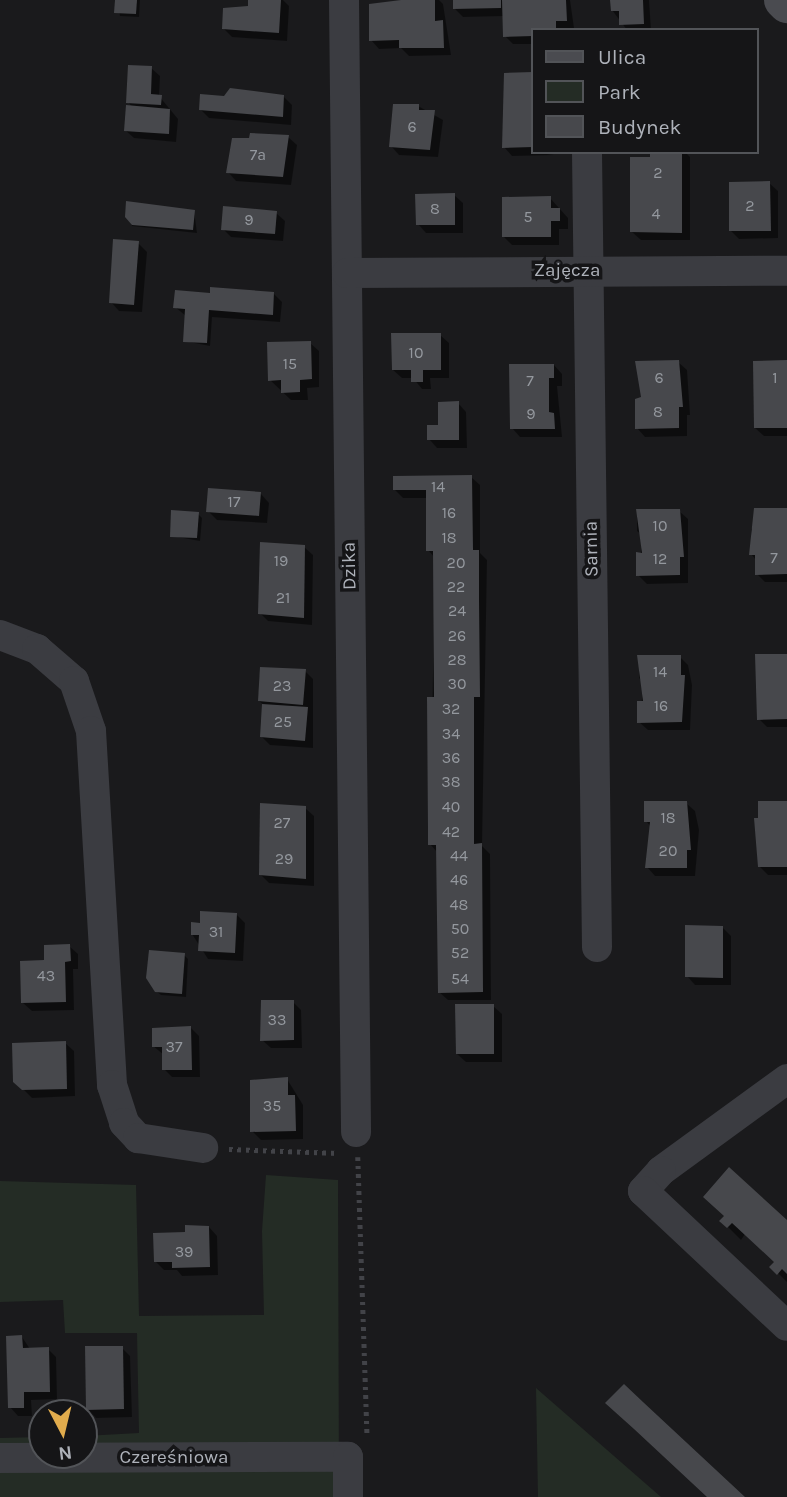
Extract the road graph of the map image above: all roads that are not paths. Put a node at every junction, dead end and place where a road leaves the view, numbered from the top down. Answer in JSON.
{"nodes":[{"id":1,"x":344,"y":0,"type":"edge"},
{"id":2,"x":783,"y":0,"type":"edge"},
{"id":3,"x":787,"y":4,"type":"edge"},
{"id":4,"x":587,"y":154,"type":"edge"},
{"id":5,"x":588,"y":270,"type":"junction"},
{"id":6,"x":787,"y":271,"type":"edge"},
{"id":7,"x":347,"y":273,"type":"junction"},
{"id":8,"x":0,"y":635,"type":"edge"},
{"id":9,"x":597,"y":947,"type":"dead end"},
{"id":10,"x":787,"y":1079,"type":"edge"},
{"id":11,"x":357,"y":1143,"type":"road end"},
{"id":12,"x":203,"y":1148,"type":"road end"},
{"id":13,"x":787,"y":1326,"type":"edge"},
{"id":14,"x":0,"y":1458,"type":"edge"},
{"id":15,"x":348,"y":1497,"type":"edge"}],
"edges":[{"from":1,"to":7,"type":"street","name":"Dzika"},
{"from":2,"to":3,"type":"main road"},
{"from":4,"to":5,"type":"street","name":"Sarnia"},
{"from":5,"to":6,"type":"street","name":"Zajęcza"},
{"from":5,"to":7,"type":"street","name":"Zajęcza"},
{"from":5,"to":9,"type":"street","name":"Sarnia"},
{"from":7,"to":11,"type":"street","name":"Dzika"},
{"from":8,"to":12,"type":"street"},
{"from":10,"to":13,"type":"street"},
{"from":14,"to":15,"type":"street","name":"Czereśniowa"}]}
